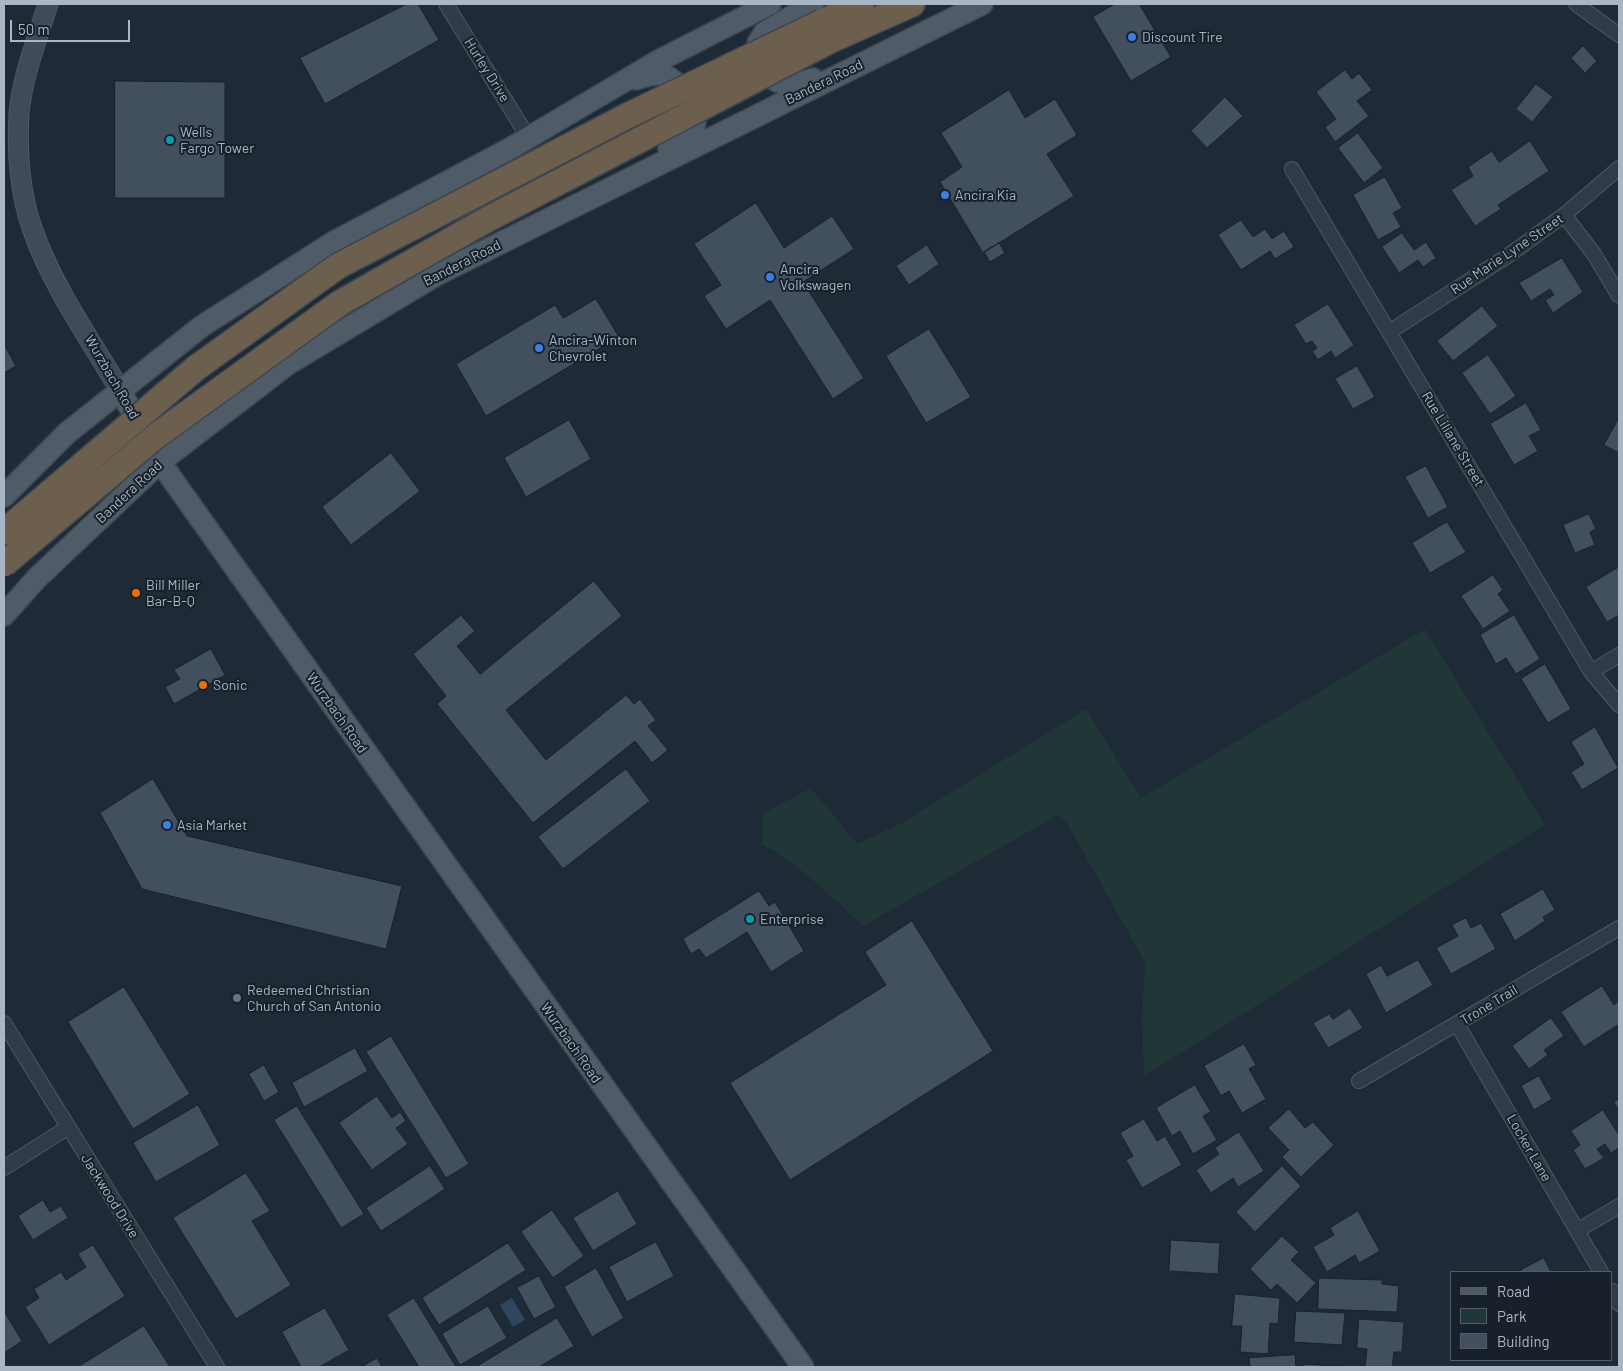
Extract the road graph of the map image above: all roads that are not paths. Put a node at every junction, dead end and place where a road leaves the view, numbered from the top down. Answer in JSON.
{"nodes":[{"id":1,"x":48,"y":4,"type":"edge"},
{"id":2,"x":446,"y":4,"type":"edge"},
{"id":3,"x":770,"y":4,"type":"edge"},
{"id":4,"x":861,"y":4,"type":"edge"},
{"id":5,"x":912,"y":4,"type":"edge"},
{"id":6,"x":982,"y":4,"type":"edge"},
{"id":7,"x":1576,"y":4,"type":"edge"},
{"id":8,"x":822,"y":22,"type":"edge"},
{"id":9,"x":1619,"y":35,"type":"edge"},
{"id":10,"x":878,"y":55,"type":"junction"},
{"id":11,"x":601,"y":94,"type":"junction"},
{"id":12,"x":528,"y":137,"type":"junction"},
{"id":13,"x":1619,"y":168,"type":"edge"},
{"id":14,"x":1292,"y":169,"type":"dead end"},
{"id":15,"x":602,"y":192,"type":"junction"},
{"id":16,"x":1564,"y":215,"type":"junction"},
{"id":17,"x":1619,"y":296,"type":"edge"},
{"id":18,"x":1389,"y":332,"type":"junction"},
{"id":19,"x":121,"y":392,"type":"junction"},
{"id":20,"x":160,"y":462,"type":"junction"},
{"id":21,"x":4,"y":496,"type":"edge"},
{"id":22,"x":4,"y":532,"type":"edge"},
{"id":23,"x":4,"y":564,"type":"edge"},
{"id":24,"x":4,"y":615,"type":"edge"},
{"id":25,"x":1619,"y":655,"type":"edge"},
{"id":26,"x":1591,"y":672,"type":"junction"},
{"id":27,"x":1619,"y":705,"type":"edge"},
{"id":28,"x":1619,"y":928,"type":"edge"},
{"id":29,"x":4,"y":1023,"type":"edge"},
{"id":30,"x":1457,"y":1024,"type":"junction"},
{"id":31,"x":1359,"y":1081,"type":"dead end"},
{"id":32,"x":67,"y":1128,"type":"junction"},
{"id":33,"x":4,"y":1168,"type":"edge"},
{"id":34,"x":1619,"y":1206,"type":"edge"},
{"id":35,"x":1577,"y":1231,"type":"junction"},
{"id":36,"x":1600,"y":1271,"type":"edge"},
{"id":37,"x":1613,"y":1293,"type":"edge"},
{"id":38,"x":1619,"y":1304,"type":"edge"},
{"id":39,"x":217,"y":1367,"type":"edge"},
{"id":40,"x":803,"y":1367,"type":"edge"}],
"edges":[{"from":1,"to":19,"type":"main road","name":"Wurzbach Road"},
{"from":2,"to":12,"type":"street","name":"Hurley Drive"},
{"from":3,"to":11,"type":"main road"},
{"from":4,"to":8,"type":"highway"},
{"from":5,"to":8,"type":"highway"},
{"from":6,"to":10,"type":"main road","name":"Bandera Road"},
{"from":7,"to":9,"type":"street"},
{"from":8,"to":10,"type":"main road"},
{"from":8,"to":22,"type":"highway","bridge":true},
{"from":8,"to":23,"type":"highway","bridge":true},
{"from":10,"to":15,"type":"main road","name":"Bandera Road"},
{"from":11,"to":12,"type":"main road"},
{"from":11,"to":15,"type":"main road"},
{"from":12,"to":19,"type":"main road"},
{"from":13,"to":16,"type":"street","name":"Rue Marie Lyne Street"},
{"from":14,"to":18,"type":"street","name":"Rue Liliane Street"},
{"from":15,"to":20,"type":"main road","name":"Bandera Road"},
{"from":16,"to":17,"type":"street"},
{"from":16,"to":18,"type":"street","name":"Rue Marie Lyne Street"},
{"from":18,"to":26,"type":"street","name":"Rue Liliane Street"},
{"from":19,"to":20,"type":"main road","name":"Wurzbach Road"},
{"from":19,"to":21,"type":"main road"},
{"from":20,"to":24,"type":"main road","name":"Bandera Road"},
{"from":20,"to":40,"type":"main road","name":"Wurzbach Road"},
{"from":25,"to":26,"type":"street"},
{"from":26,"to":27,"type":"street","name":"Rue Liliane Street"},
{"from":28,"to":30,"type":"street","name":"Trone Trail"},
{"from":29,"to":32,"type":"street","name":"Jackwood Drive"},
{"from":30,"to":31,"type":"street","name":"Trone Trail"},
{"from":30,"to":35,"type":"street","name":"Locker Lane"},
{"from":32,"to":33,"type":"street"},
{"from":32,"to":39,"type":"street","name":"Jackwood Drive"},
{"from":34,"to":35,"type":"street"},
{"from":35,"to":36,"type":"street","name":"Locker Lane"},
{"from":37,"to":38,"type":"street"}]}
